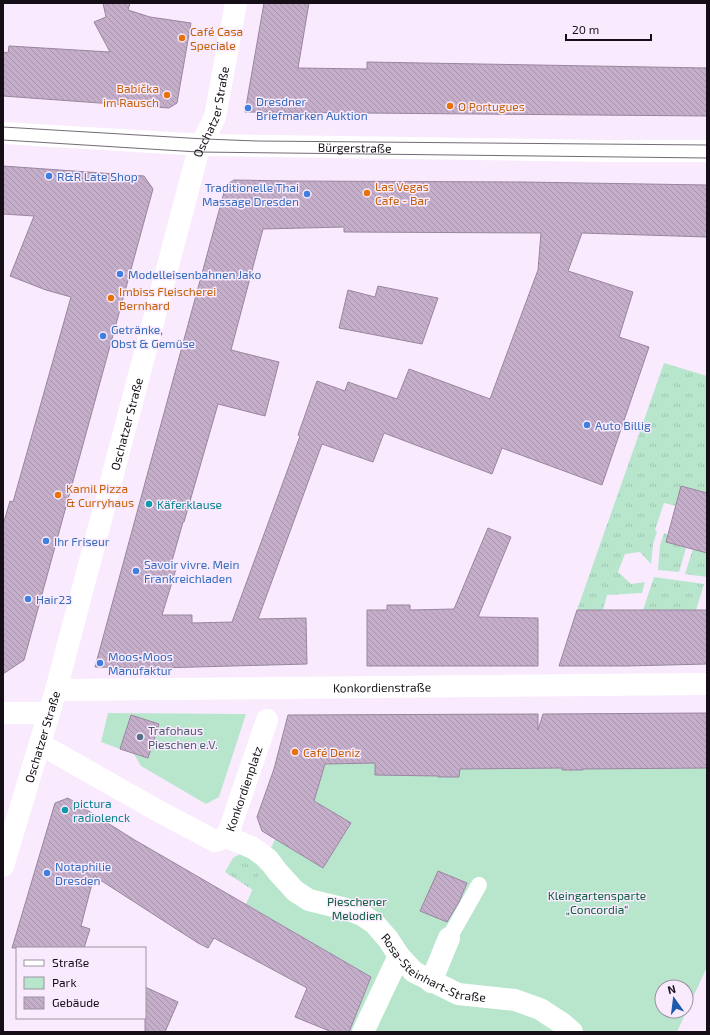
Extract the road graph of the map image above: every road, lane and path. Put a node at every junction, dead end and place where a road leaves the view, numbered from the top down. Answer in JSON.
{"nodes":[{"id":1,"x":236,"y":3,"type":"edge"},
{"id":2,"x":3,"y":132,"type":"edge"},
{"id":3,"x":202,"y":145,"type":"junction"},
{"id":4,"x":707,"y":151,"type":"edge"},
{"id":5,"x":707,"y":684,"type":"edge"},
{"id":6,"x":56,"y":690,"type":"junction"},
{"id":7,"x":3,"y":713,"type":"edge"},
{"id":8,"x":49,"y":713,"type":"junction"},
{"id":9,"x":267,"y":720,"type":"dead end"},
{"id":10,"x":40,"y":744,"type":"junction"},
{"id":11,"x":227,"y":837,"type":"junction"},
{"id":12,"x":3,"y":866,"type":"edge"},
{"id":13,"x":479,"y":885,"type":"dead end"},
{"id":14,"x":449,"y":938,"type":"joint"},
{"id":15,"x":399,"y":956,"type":"junction"},
{"id":16,"x":431,"y":982,"type":"junction"},
{"id":17,"x":363,"y":1032,"type":"edge"},
{"id":18,"x":572,"y":1032,"type":"edge"}],
"edges":[{"from":1,"to":3,"type":"street","name":"Oschatzer Straße"},
{"from":2,"to":3,"type":"street","name":"Bürgerstraße"},
{"from":3,"to":4,"type":"street","name":"Bürgerstraße"},
{"from":3,"to":6,"type":"street","name":"Oschatzer Straße"},
{"from":5,"to":6,"type":"street","name":"Konkordienstraße"},
{"from":6,"to":8,"type":"street","name":"Oschatzer Straße"},
{"from":7,"to":8,"type":"street"},
{"from":8,"to":10,"type":"street","name":"Oschatzer Straße"},
{"from":9,"to":11,"type":"street","name":"Konkordienplatz"},
{"from":10,"to":11,"type":"street","name":"Konkordienplatz"},
{"from":10,"to":12,"type":"street","name":"Oschatzer Straße"},
{"from":11,"to":15,"type":"street","name":"Rosa-Steinhart-Straße"},
{"from":13,"to":14,"type":"lane"},
{"from":14,"to":16,"type":"street"},
{"from":15,"to":16,"type":"street","name":"Rosa-Steinhart-Straße"},
{"from":15,"to":17,"type":"street"},
{"from":16,"to":18,"type":"street","name":"Rosa-Steinhart-Straße"}]}
